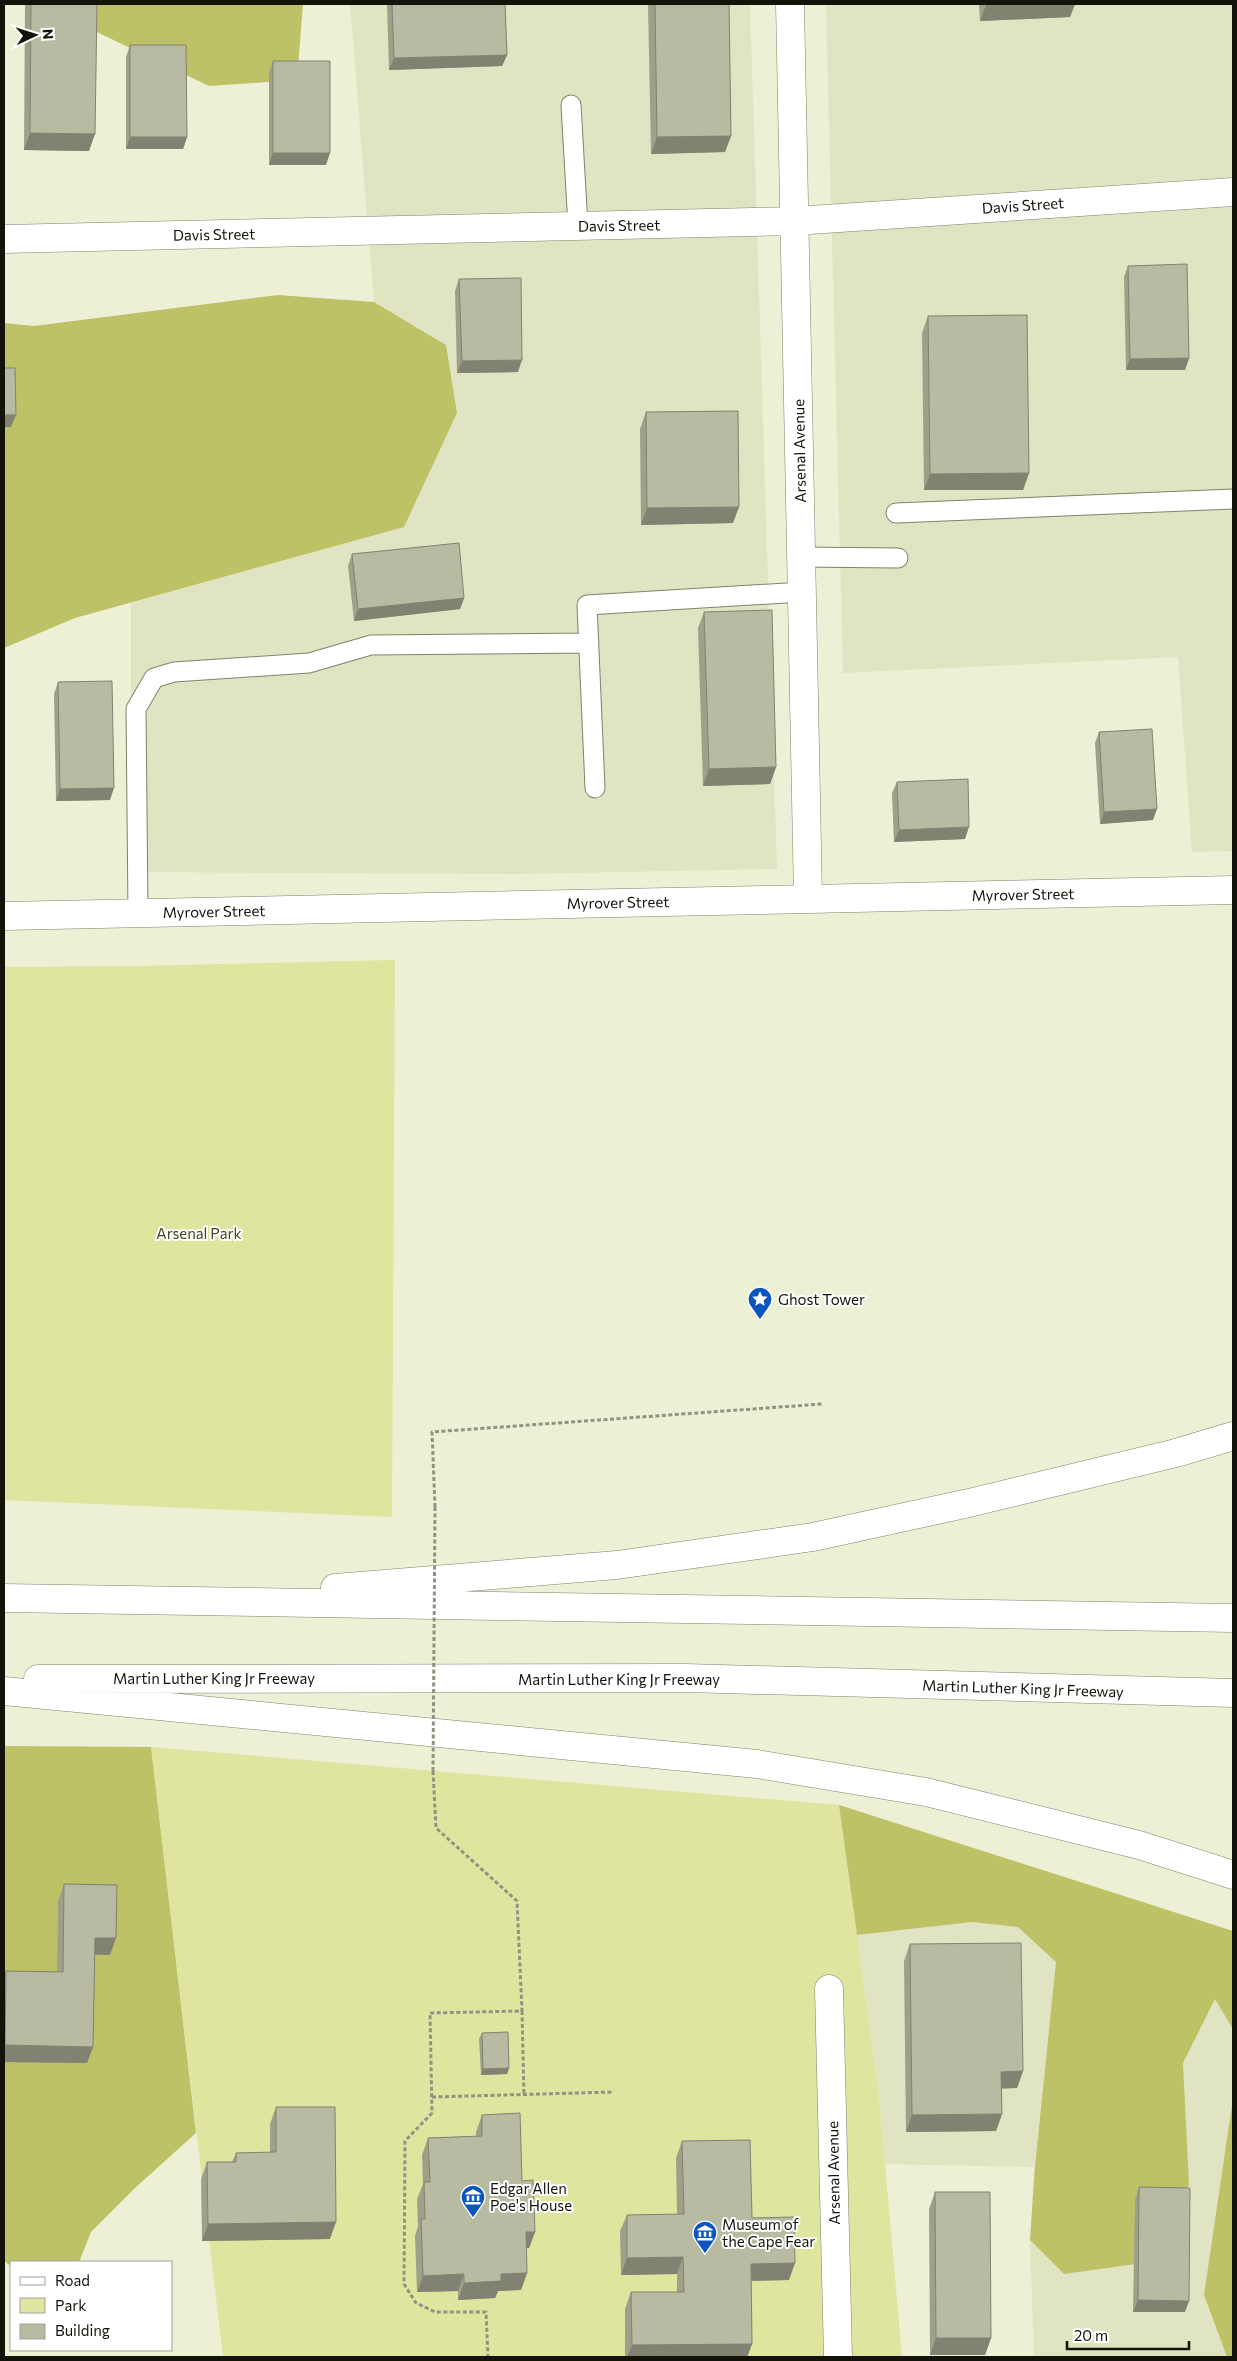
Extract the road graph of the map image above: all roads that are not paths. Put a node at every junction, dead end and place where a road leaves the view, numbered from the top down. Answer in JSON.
{"nodes":[{"id":1,"x":790,"y":4,"type":"edge"},
{"id":2,"x":572,"y":105,"type":"dead end"},
{"id":3,"x":1233,"y":192,"type":"edge"},
{"id":4,"x":794,"y":221,"type":"junction"},
{"id":5,"x":578,"y":226,"type":"junction"},
{"id":6,"x":4,"y":239,"type":"edge"},
{"id":7,"x":1233,"y":499,"type":"edge"},
{"id":8,"x":896,"y":513,"type":"dead end"},
{"id":9,"x":801,"y":557,"type":"junction"},
{"id":10,"x":898,"y":558,"type":"dead end"},
{"id":11,"x":802,"y":592,"type":"junction"},
{"id":12,"x":589,"y":643,"type":"junction"},
{"id":13,"x":595,"y":788,"type":"dead end"},
{"id":14,"x":1233,"y":890,"type":"edge"},
{"id":15,"x":808,"y":897,"type":"junction"},
{"id":16,"x":138,"y":912,"type":"junction"},
{"id":17,"x":4,"y":916,"type":"edge"},
{"id":18,"x":1233,"y":1436,"type":"edge"},
{"id":19,"x":4,"y":1598,"type":"edge"},
{"id":20,"x":169,"y":1601,"type":"junction"},
{"id":21,"x":1233,"y":1618,"type":"edge"},
{"id":22,"x":4,"y":1678,"type":"edge"},
{"id":23,"x":4,"y":1691,"type":"edge"},
{"id":24,"x":1233,"y":1694,"type":"edge"},
{"id":25,"x":1233,"y":1875,"type":"edge"},
{"id":26,"x":829,"y":1989,"type":"dead end"},
{"id":27,"x":838,"y":2357,"type":"edge"}],
"edges":[{"from":1,"to":4,"type":"main road","name":"Arsenal Avenue"},
{"from":2,"to":5,"type":"lane"},
{"from":3,"to":4,"type":"main road","name":"Davis Street"},
{"from":4,"to":5,"type":"main road","name":"Davis Street"},
{"from":4,"to":9,"type":"main road","name":"Arsenal Avenue"},
{"from":5,"to":6,"type":"main road","name":"Davis Street"},
{"from":7,"to":8,"type":"lane"},
{"from":9,"to":10,"type":"lane"},
{"from":9,"to":11,"type":"main road","name":"Arsenal Avenue"},
{"from":11,"to":12,"type":"lane"},
{"from":11,"to":15,"type":"main road","name":"Arsenal Avenue"},
{"from":12,"to":13,"type":"lane"},
{"from":12,"to":16,"type":"lane"},
{"from":14,"to":15,"type":"main road","name":"Myrover Street"},
{"from":15,"to":16,"type":"main road","name":"Myrover Street"},
{"from":16,"to":17,"type":"main road","name":"Myrover Street"},
{"from":18,"to":20,"type":"main road"},
{"from":19,"to":20,"type":"main road"},
{"from":20,"to":21,"type":"main road"},
{"from":22,"to":24,"type":"main road","name":"Martin Luther King Jr Freeway"},
{"from":23,"to":25,"type":"main road"},
{"from":26,"to":27,"type":"main road","name":"Arsenal Avenue"}]}
